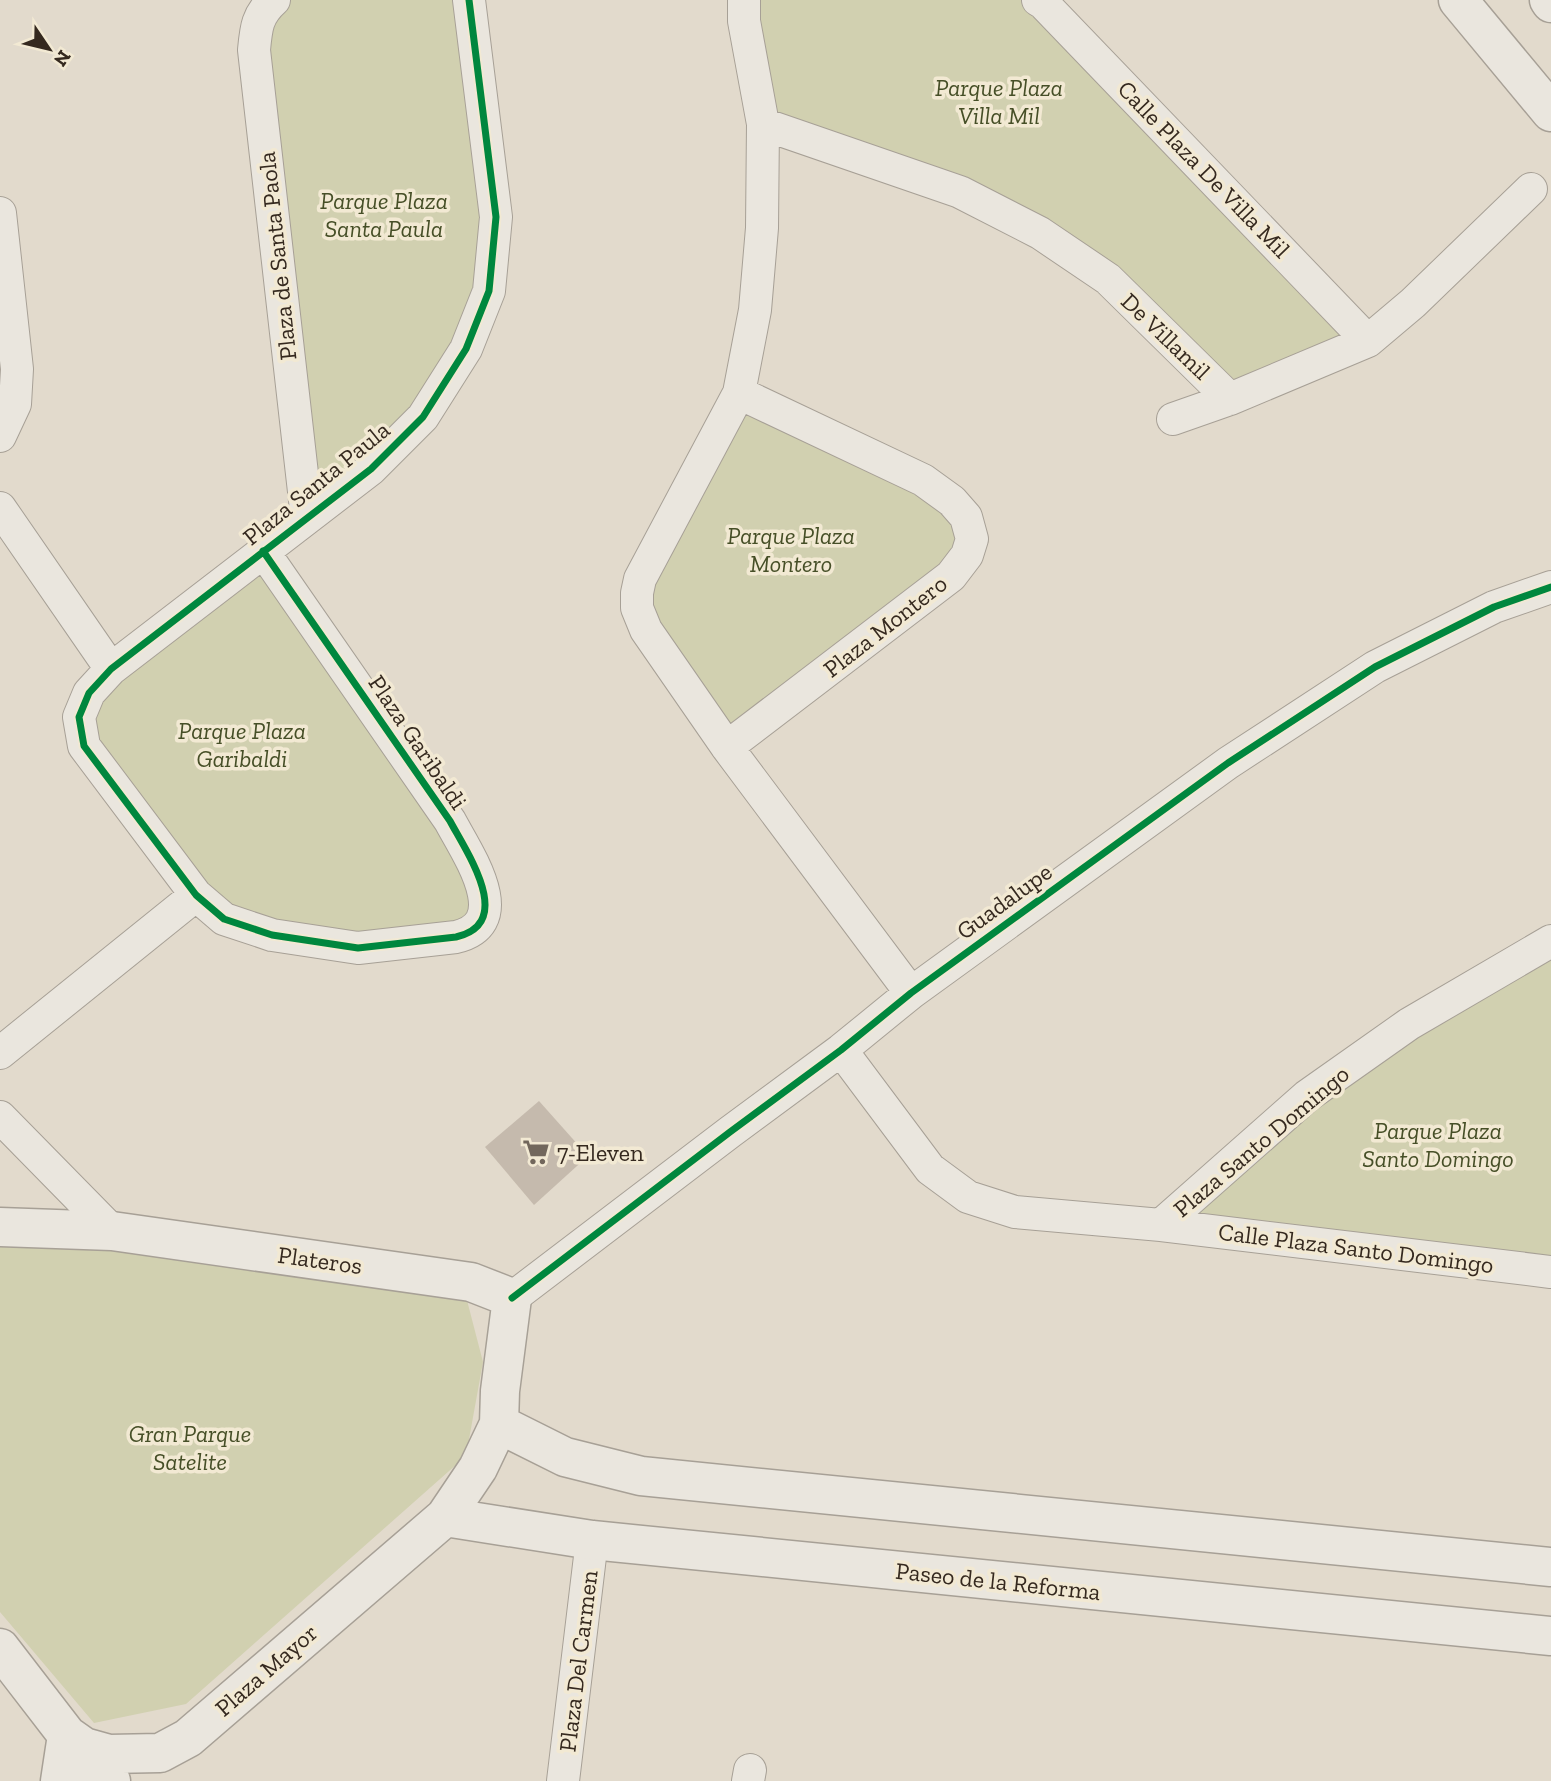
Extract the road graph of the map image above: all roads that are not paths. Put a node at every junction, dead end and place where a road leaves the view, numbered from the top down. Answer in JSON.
{"nodes":[{"id":1,"x":274,"y":0,"type":"edge"},
{"id":2,"x":469,"y":0,"type":"edge"},
{"id":3,"x":744,"y":0,"type":"edge"},
{"id":4,"x":1038,"y":0,"type":"edge"},
{"id":5,"x":1458,"y":0,"type":"edge"},
{"id":6,"x":1551,"y":113,"type":"edge"},
{"id":7,"x":763,"y":124,"type":"junction"},
{"id":8,"x":1531,"y":189,"type":"dead end"},
{"id":9,"x":0,"y":213,"type":"edge"},
{"id":10,"x":1368,"y":341,"type":"junction"},
{"id":11,"x":739,"y":393,"type":"junction"},
{"id":12,"x":1230,"y":399,"type":"junction"},
{"id":13,"x":1174,"y":419,"type":"dead end"},
{"id":14,"x":0,"y":436,"type":"edge"},
{"id":15,"x":0,"y":508,"type":"edge"},
{"id":16,"x":307,"y":518,"type":"junction"},
{"id":17,"x":263,"y":551,"type":"junction"},
{"id":18,"x":1551,"y":587,"type":"edge"},
{"id":19,"x":111,"y":669,"type":"junction"},
{"id":20,"x":89,"y":693,"type":"joint"},
{"id":21,"x":727,"y":747,"type":"junction"},
{"id":22,"x":196,"y":895,"type":"junction"},
{"id":23,"x":1551,"y":941,"type":"edge"},
{"id":24,"x":911,"y":993,"type":"junction"},
{"id":25,"x":841,"y":1050,"type":"junction"},
{"id":26,"x":0,"y":1053,"type":"edge"},
{"id":27,"x":0,"y":1116,"type":"edge"},
{"id":28,"x":1161,"y":1225,"type":"junction"},
{"id":29,"x":0,"y":1227,"type":"edge"},
{"id":30,"x":112,"y":1231,"type":"junction"},
{"id":31,"x":1551,"y":1272,"type":"edge"},
{"id":32,"x":512,"y":1298,"type":"junction"},
{"id":33,"x":499,"y":1424,"type":"junction"},
{"id":34,"x":446,"y":1517,"type":"junction"},
{"id":35,"x":592,"y":1540,"type":"junction"},
{"id":36,"x":1551,"y":1567,"type":"edge"},
{"id":37,"x":1551,"y":1636,"type":"edge"},
{"id":38,"x":0,"y":1648,"type":"edge"},
{"id":39,"x":67,"y":1735,"type":"junction"},
{"id":40,"x":158,"y":1767,"type":"edge"},
{"id":41,"x":60,"y":1781,"type":"edge"},
{"id":42,"x":85,"y":1781,"type":"edge"},
{"id":43,"x":111,"y":1781,"type":"edge"},
{"id":44,"x":564,"y":1781,"type":"edge"}],
"edges":[{"from":1,"to":16,"type":"street","name":"Plaza de Santa Paola"},
{"from":2,"to":16,"type":"street","name":"Plaza Santa Paula"},
{"from":3,"to":7,"type":"street"},
{"from":4,"to":10,"type":"street","name":"Calle Plaza De Villa Mil"},
{"from":5,"to":6,"type":"street"},
{"from":7,"to":11,"type":"street"},
{"from":7,"to":12,"type":"street","name":"De Villamil"},
{"from":8,"to":10,"type":"street","name":"De Villamil"},
{"from":9,"to":14,"type":"street"},
{"from":10,"to":12,"type":"street","name":"De Villamil"},
{"from":11,"to":21,"type":"street"},
{"from":11,"to":21,"type":"street","name":"Plaza Montero"},
{"from":12,"to":13,"type":"street"},
{"from":15,"to":19,"type":"street"},
{"from":16,"to":17,"type":"street","name":"Plaza Santa Paula"},
{"from":17,"to":19,"type":"street","name":"Plaza Santa Paula"},
{"from":17,"to":22,"type":"street","name":"Plaza Garibaldi"},
{"from":18,"to":24,"type":"street","name":"Guadalupe"},
{"from":19,"to":20,"type":"street","name":"Plaza Santa Paula"},
{"from":20,"to":22,"type":"street","name":"Plaza Garibaldi"},
{"from":21,"to":24,"type":"street"},
{"from":22,"to":26,"type":"street"},
{"from":23,"to":28,"type":"street","name":"Plaza Santo Domingo"},
{"from":24,"to":25,"type":"street","name":"Guadalupe"},
{"from":25,"to":28,"type":"street","name":"Plaza Santo Domingo"},
{"from":25,"to":32,"type":"street","name":"Guadalupe"},
{"from":27,"to":30,"type":"street"},
{"from":28,"to":31,"type":"street","name":"Calle Plaza Santo Domingo"},
{"from":29,"to":30,"type":"street","name":"Plateros"},
{"from":30,"to":32,"type":"street","name":"Plateros"},
{"from":32,"to":33,"type":"street"},
{"from":33,"to":34,"type":"street","name":"Plaza Mayor"},
{"from":33,"to":36,"type":"street"},
{"from":34,"to":35,"type":"street","name":"Paseo de la Reforma"},
{"from":34,"to":40,"type":"street","name":"Plaza Mayor"},
{"from":35,"to":37,"type":"street","name":"Paseo de la Reforma"},
{"from":35,"to":44,"type":"street","name":"Plaza Del Carmen"},
{"from":38,"to":39,"type":"street","name":"Plaza Mayor"},
{"from":39,"to":40,"type":"street","name":"Plaza Mayor"},
{"from":39,"to":41,"type":"street"},
{"from":42,"to":43,"type":"street"}]}
